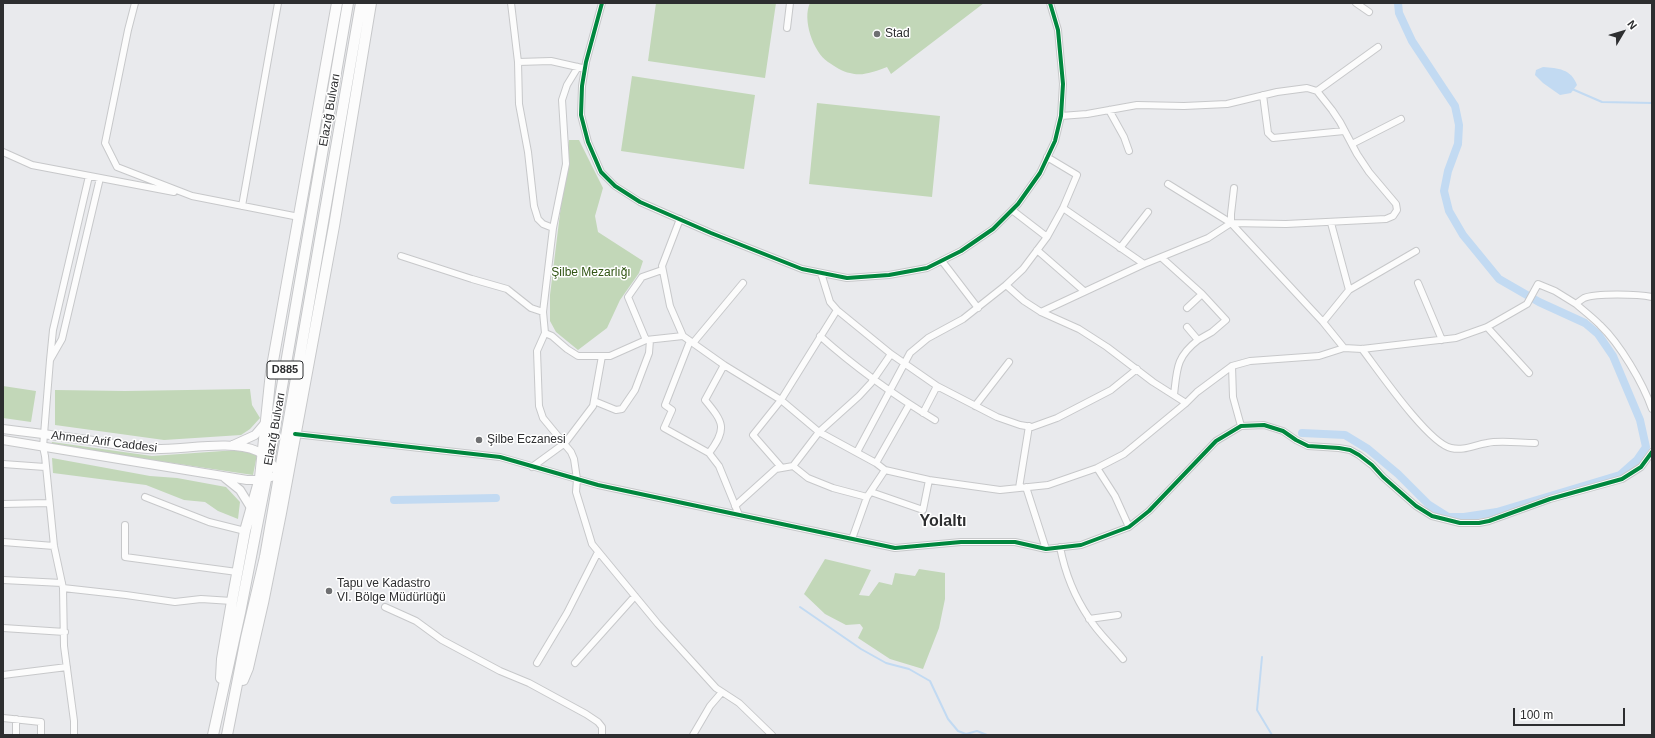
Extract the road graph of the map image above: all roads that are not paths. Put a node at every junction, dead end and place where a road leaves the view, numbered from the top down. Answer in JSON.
{"nodes":[{"id":1,"x":135,"y":3,"type":"edge"},
{"id":2,"x":278,"y":3,"type":"edge"},
{"id":3,"x":337,"y":3,"type":"edge"},
{"id":4,"x":348,"y":3,"type":"edge"},
{"id":5,"x":361,"y":3,"type":"edge"},
{"id":6,"x":372,"y":3,"type":"edge"},
{"id":7,"x":510,"y":3,"type":"edge"},
{"id":8,"x":602,"y":3,"type":"edge"},
{"id":9,"x":790,"y":3,"type":"edge"},
{"id":10,"x":1050,"y":3,"type":"edge"},
{"id":11,"x":1356,"y":3,"type":"edge"},
{"id":12,"x":1369,"y":12,"type":"dead end"},
{"id":13,"x":787,"y":28,"type":"dead end"},
{"id":14,"x":1378,"y":47,"type":"dead end"},
{"id":15,"x":518,"y":62,"type":"junction"},
{"id":16,"x":581,"y":68,"type":"junction"},
{"id":17,"x":1317,"y":91,"type":"junction"},
{"id":18,"x":1263,"y":95,"type":"junction"},
{"id":19,"x":1108,"y":110,"type":"junction"},
{"id":20,"x":1061,"y":116,"type":"junction"},
{"id":21,"x":1401,"y":120,"type":"dead end"},
{"id":22,"x":1344,"y":131,"type":"junction"},
{"id":23,"x":1352,"y":144,"type":"junction"},
{"id":24,"x":1129,"y":151,"type":"dead end"},
{"id":25,"x":3,"y":152,"type":"edge"},
{"id":26,"x":1047,"y":157,"type":"junction"},
{"id":27,"x":89,"y":176,"type":"junction"},
{"id":28,"x":100,"y":178,"type":"junction"},
{"id":29,"x":341,"y":184,"type":"junction"},
{"id":30,"x":1168,"y":184,"type":"dead end"},
{"id":31,"x":1234,"y":188,"type":"dead end"},
{"id":32,"x":192,"y":196,"type":"junction"},
{"id":33,"x":242,"y":206,"type":"junction"},
{"id":34,"x":1063,"y":208,"type":"junction"},
{"id":35,"x":1012,"y":210,"type":"junction"},
{"id":36,"x":1148,"y":212,"type":"dead end"},
{"id":37,"x":299,"y":217,"type":"junction"},
{"id":38,"x":680,"y":220,"type":"junction"},
{"id":39,"x":1231,"y":223,"type":"junction"},
{"id":40,"x":1331,"y":223,"type":"junction"},
{"id":41,"x":553,"y":228,"type":"junction"},
{"id":42,"x":322,"y":233,"type":"junction"},
{"id":43,"x":1047,"y":237,"type":"junction"},
{"id":44,"x":1120,"y":248,"type":"junction"},
{"id":45,"x":1037,"y":250,"type":"junction"},
{"id":46,"x":1416,"y":251,"type":"dead end"},
{"id":47,"x":402,"y":256,"type":"dead end"},
{"id":48,"x":1162,"y":258,"type":"junction"},
{"id":49,"x":942,"y":260,"type":"junction"},
{"id":50,"x":1144,"y":264,"type":"junction"},
{"id":51,"x":662,"y":270,"type":"junction"},
{"id":52,"x":821,"y":273,"type":"junction"},
{"id":53,"x":743,"y":283,"type":"dead end"},
{"id":54,"x":1418,"y":284,"type":"dead end"},
{"id":55,"x":1006,"y":285,"type":"junction"},
{"id":56,"x":1349,"y":290,"type":"junction"},
{"id":57,"x":1084,"y":291,"type":"junction"},
{"id":58,"x":1202,"y":294,"type":"junction"},
{"id":59,"x":1652,"y":297,"type":"edge"},
{"id":60,"x":1576,"y":304,"type":"junction"},
{"id":61,"x":978,"y":308,"type":"junction"},
{"id":62,"x":1187,"y":308,"type":"dead end"},
{"id":63,"x":837,"y":310,"type":"junction"},
{"id":64,"x":543,"y":312,"type":"junction"},
{"id":65,"x":1041,"y":312,"type":"junction"},
{"id":66,"x":1323,"y":322,"type":"junction"},
{"id":67,"x":1487,"y":327,"type":"junction"},
{"id":68,"x":1187,"y":328,"type":"dead end"},
{"id":69,"x":545,"y":333,"type":"junction"},
{"id":70,"x":683,"y":336,"type":"junction"},
{"id":71,"x":820,"y":336,"type":"junction"},
{"id":72,"x":648,"y":340,"type":"junction"},
{"id":73,"x":1198,"y":340,"type":"junction"},
{"id":74,"x":1442,"y":340,"type":"junction"},
{"id":75,"x":691,"y":342,"type":"junction"},
{"id":76,"x":1344,"y":348,"type":"junction"},
{"id":77,"x":1362,"y":349,"type":"junction"},
{"id":78,"x":891,"y":354,"type":"junction"},
{"id":79,"x":602,"y":356,"type":"junction"},
{"id":80,"x":50,"y":360,"type":"junction"},
{"id":81,"x":1009,"y":362,"type":"dead end"},
{"id":82,"x":724,"y":364,"type":"junction"},
{"id":83,"x":904,"y":364,"type":"junction"},
{"id":84,"x":1232,"y":366,"type":"junction"},
{"id":85,"x":1137,"y":369,"type":"junction"},
{"id":86,"x":1529,"y":373,"type":"dead end"},
{"id":87,"x":873,"y":380,"type":"junction"},
{"id":88,"x":937,"y":386,"type":"junction"},
{"id":89,"x":890,"y":392,"type":"junction"},
{"id":90,"x":1174,"y":395,"type":"junction"},
{"id":91,"x":781,"y":400,"type":"junction"},
{"id":92,"x":594,"y":401,"type":"junction"},
{"id":93,"x":1186,"y":403,"type":"junction"},
{"id":94,"x":909,"y":405,"type":"junction"},
{"id":95,"x":975,"y":406,"type":"junction"},
{"id":96,"x":1652,"y":409,"type":"edge"},
{"id":97,"x":923,"y":413,"type":"junction"},
{"id":98,"x":935,"y":420,"type":"dead end"},
{"id":99,"x":266,"y":422,"type":"junction"},
{"id":100,"x":1029,"y":426,"type":"junction"},
{"id":101,"x":1241,"y":426,"type":"junction"},
{"id":102,"x":3,"y":429,"type":"edge"},
{"id":103,"x":819,"y":432,"type":"junction"},
{"id":104,"x":44,"y":434,"type":"junction"},
{"id":105,"x":295,"y":434,"type":"junction"},
{"id":106,"x":3,"y":440,"type":"edge"},
{"id":107,"x":565,"y":443,"type":"junction"},
{"id":108,"x":1535,"y":443,"type":"dead end"},
{"id":109,"x":43,"y":447,"type":"junction"},
{"id":110,"x":228,"y":447,"type":"junction"},
{"id":111,"x":709,"y":452,"type":"junction"},
{"id":112,"x":857,"y":452,"type":"junction"},
{"id":113,"x":1652,"y":452,"type":"edge"},
{"id":114,"x":267,"y":458,"type":"junction"},
{"id":115,"x":876,"y":463,"type":"junction"},
{"id":116,"x":3,"y":464,"type":"edge"},
{"id":117,"x":793,"y":466,"type":"junction"},
{"id":118,"x":45,"y":467,"type":"junction"},
{"id":119,"x":532,"y":467,"type":"junction"},
{"id":120,"x":781,"y":467,"type":"junction"},
{"id":121,"x":1097,"y":468,"type":"junction"},
{"id":122,"x":885,"y":470,"type":"junction"},
{"id":123,"x":279,"y":475,"type":"junction"},
{"id":124,"x":222,"y":476,"type":"junction"},
{"id":125,"x":263,"y":479,"type":"junction"},
{"id":126,"x":577,"y":479,"type":"junction"},
{"id":127,"x":929,"y":480,"type":"junction"},
{"id":128,"x":1026,"y":487,"type":"junction"},
{"id":129,"x":1019,"y":488,"type":"junction"},
{"id":130,"x":869,"y":494,"type":"junction"},
{"id":131,"x":145,"y":497,"type":"dead end"},
{"id":132,"x":49,"y":503,"type":"junction"},
{"id":133,"x":3,"y":504,"type":"edge"},
{"id":134,"x":735,"y":506,"type":"junction"},
{"id":135,"x":251,"y":509,"type":"junction"},
{"id":136,"x":739,"y":515,"type":"junction"},
{"id":137,"x":258,"y":520,"type":"junction"},
{"id":138,"x":125,"y":525,"type":"dead end"},
{"id":139,"x":1130,"y":527,"type":"junction"},
{"id":140,"x":245,"y":531,"type":"junction"},
{"id":141,"x":852,"y":539,"type":"junction"},
{"id":142,"x":3,"y":542,"type":"edge"},
{"id":143,"x":54,"y":546,"type":"junction"},
{"id":144,"x":1060,"y":547,"type":"junction"},
{"id":145,"x":1046,"y":548,"type":"junction"},
{"id":146,"x":598,"y":552,"type":"junction"},
{"id":147,"x":237,"y":572,"type":"junction"},
{"id":148,"x":3,"y":580,"type":"edge"},
{"id":149,"x":63,"y":585,"type":"junction"},
{"id":150,"x":635,"y":596,"type":"junction"},
{"id":151,"x":232,"y":601,"type":"junction"},
{"id":152,"x":385,"y":607,"type":"dead end"},
{"id":153,"x":1118,"y":615,"type":"dead end"},
{"id":154,"x":1089,"y":619,"type":"junction"},
{"id":155,"x":3,"y":628,"type":"edge"},
{"id":156,"x":64,"y":632,"type":"junction"},
{"id":157,"x":1123,"y":658,"type":"dead end"},
{"id":158,"x":537,"y":663,"type":"dead end"},
{"id":159,"x":575,"y":663,"type":"dead end"},
{"id":160,"x":67,"y":667,"type":"junction"},
{"id":161,"x":3,"y":675,"type":"edge"},
{"id":162,"x":722,"y":692,"type":"junction"},
{"id":163,"x":234,"y":702,"type":"junction"},
{"id":164,"x":219,"y":707,"type":"junction"},
{"id":165,"x":3,"y":718,"type":"edge"},
{"id":166,"x":16,"y":719,"type":"junction"},
{"id":167,"x":16,"y":735,"type":"edge"},
{"id":168,"x":41,"y":735,"type":"edge"},
{"id":169,"x":74,"y":735,"type":"edge"},
{"id":170,"x":212,"y":735,"type":"edge"},
{"id":171,"x":227,"y":735,"type":"edge"},
{"id":172,"x":602,"y":735,"type":"edge"},
{"id":173,"x":693,"y":735,"type":"edge"},
{"id":174,"x":772,"y":735,"type":"edge"}],
"edges":[{"from":1,"to":32,"type":"street"},
{"from":2,"to":33,"type":"street"},
{"from":3,"to":37,"type":"highway"},
{"from":4,"to":114,"type":"highway","name":"Elazığ Bulvarı","number":"D885"},
{"from":5,"to":42,"type":"highway","name":"Elazığ Bulvarı","number":"D885"},
{"from":6,"to":29,"type":"highway"},
{"from":7,"to":15,"type":"street"},
{"from":8,"to":16,"type":"street"},
{"from":9,"to":13,"type":"street"},
{"from":10,"to":20,"type":"street"},
{"from":11,"to":12,"type":"street"},
{"from":14,"to":17,"type":"street"},
{"from":15,"to":16,"type":"street"},
{"from":15,"to":41,"type":"street"},
{"from":16,"to":38,"type":"street"},
{"from":16,"to":41,"type":"street"},
{"from":17,"to":18,"type":"street"},
{"from":17,"to":22,"type":"street"},
{"from":18,"to":19,"type":"street"},
{"from":18,"to":22,"type":"street"},
{"from":19,"to":20,"type":"street"},
{"from":19,"to":24,"type":"street"},
{"from":20,"to":26,"type":"street"},
{"from":21,"to":23,"type":"street"},
{"from":22,"to":23,"type":"street"},
{"from":23,"to":40,"type":"street"},
{"from":25,"to":27,"type":"street"},
{"from":26,"to":34,"type":"street"},
{"from":26,"to":35,"type":"street"},
{"from":27,"to":28,"type":"street"},
{"from":27,"to":80,"type":"street"},
{"from":28,"to":32,"type":"street"},
{"from":28,"to":80,"type":"street"},
{"from":29,"to":42,"type":"highway"},
{"from":29,"to":105,"type":"highway"},
{"from":30,"to":39,"type":"street"},
{"from":31,"to":39,"type":"street"},
{"from":32,"to":33,"type":"street"},
{"from":33,"to":37,"type":"street"},
{"from":34,"to":43,"type":"street"},
{"from":34,"to":44,"type":"street"},
{"from":35,"to":43,"type":"street"},
{"from":35,"to":49,"type":"street"},
{"from":36,"to":44,"type":"street"},
{"from":37,"to":99,"type":"highway"},
{"from":38,"to":51,"type":"street"},
{"from":38,"to":52,"type":"street"},
{"from":39,"to":40,"type":"street"},
{"from":39,"to":48,"type":"street"},
{"from":39,"to":66,"type":"street"},
{"from":40,"to":56,"type":"street"},
{"from":41,"to":64,"type":"street"},
{"from":42,"to":123,"type":"highway","name":"Elazığ Bulvarı","number":"D885"},
{"from":43,"to":45,"type":"street"},
{"from":44,"to":50,"type":"street"},
{"from":45,"to":55,"type":"street"},
{"from":45,"to":57,"type":"street"},
{"from":46,"to":56,"type":"street"},
{"from":47,"to":64,"type":"street"},
{"from":48,"to":50,"type":"street"},
{"from":48,"to":58,"type":"street"},
{"from":49,"to":52,"type":"street"},
{"from":49,"to":61,"type":"street"},
{"from":50,"to":57,"type":"street"},
{"from":51,"to":70,"type":"street"},
{"from":51,"to":72,"type":"street"},
{"from":52,"to":63,"type":"street"},
{"from":53,"to":75,"type":"street"},
{"from":54,"to":74,"type":"street"},
{"from":55,"to":61,"type":"street"},
{"from":55,"to":65,"type":"street"},
{"from":56,"to":66,"type":"street"},
{"from":57,"to":65,"type":"street"},
{"from":58,"to":62,"type":"street"},
{"from":58,"to":73,"type":"street"},
{"from":59,"to":60,"type":"street"},
{"from":60,"to":67,"type":"street"},
{"from":60,"to":96,"type":"street"},
{"from":61,"to":83,"type":"street"},
{"from":63,"to":71,"type":"street"},
{"from":63,"to":78,"type":"street"},
{"from":64,"to":69,"type":"street"},
{"from":65,"to":85,"type":"street"},
{"from":66,"to":76,"type":"street"},
{"from":67,"to":74,"type":"street"},
{"from":67,"to":86,"type":"street"},
{"from":68,"to":73,"type":"street"},
{"from":69,"to":79,"type":"street"},
{"from":69,"to":107,"type":"street"},
{"from":70,"to":72,"type":"street"},
{"from":70,"to":75,"type":"street"},
{"from":71,"to":87,"type":"street"},
{"from":71,"to":91,"type":"street"},
{"from":72,"to":79,"type":"street"},
{"from":72,"to":92,"type":"street"},
{"from":73,"to":90,"type":"street"},
{"from":74,"to":77,"type":"street"},
{"from":75,"to":82,"type":"street"},
{"from":75,"to":111,"type":"street"},
{"from":76,"to":77,"type":"street"},
{"from":76,"to":84,"type":"street"},
{"from":77,"to":108,"type":"street"},
{"from":78,"to":83,"type":"street"},
{"from":78,"to":87,"type":"street"},
{"from":79,"to":92,"type":"street"},
{"from":80,"to":104,"type":"street"},
{"from":81,"to":95,"type":"street"},
{"from":82,"to":91,"type":"street"},
{"from":82,"to":111,"type":"street"},
{"from":83,"to":88,"type":"street"},
{"from":83,"to":89,"type":"street"},
{"from":84,"to":93,"type":"street"},
{"from":84,"to":101,"type":"street"},
{"from":85,"to":90,"type":"street"},
{"from":85,"to":100,"type":"street"},
{"from":87,"to":89,"type":"street"},
{"from":87,"to":103,"type":"street"},
{"from":88,"to":95,"type":"street"},
{"from":88,"to":97,"type":"street"},
{"from":89,"to":94,"type":"street"},
{"from":89,"to":112,"type":"street"},
{"from":90,"to":93,"type":"street"},
{"from":91,"to":103,"type":"street"},
{"from":91,"to":120,"type":"street"},
{"from":92,"to":107,"type":"street"},
{"from":93,"to":121,"type":"street"},
{"from":94,"to":97,"type":"street"},
{"from":94,"to":115,"type":"street"},
{"from":95,"to":100,"type":"street"},
{"from":97,"to":98,"type":"street"},
{"from":99,"to":110,"type":"street","name":"Ahmed Arif Caddesi"},
{"from":99,"to":114,"type":"highway"},
{"from":100,"to":129,"type":"street"},
{"from":101,"to":113,"type":"street"},
{"from":101,"to":139,"type":"street"},
{"from":102,"to":104,"type":"street","name":"Ahmed Arif Caddesi"},
{"from":103,"to":112,"type":"street"},
{"from":103,"to":117,"type":"street"},
{"from":104,"to":109,"type":"street"},
{"from":104,"to":110,"type":"street","name":"Ahmed Arif Caddesi"},
{"from":105,"to":119,"type":"street"},
{"from":105,"to":163,"type":"highway"},
{"from":106,"to":109,"type":"street","name":"Ahmed Arif Caddesi"},
{"from":107,"to":119,"type":"street"},
{"from":107,"to":126,"type":"street"},
{"from":109,"to":118,"type":"street"},
{"from":109,"to":124,"type":"street","name":"Ahmed Arif Caddesi"},
{"from":110,"to":114,"type":"street","name":"Ahmed Arif Caddesi"},
{"from":111,"to":134,"type":"street"},
{"from":112,"to":115,"type":"street"},
{"from":114,"to":123,"type":"street"},
{"from":114,"to":125,"type":"highway","name":"Elazığ Bulvarı","number":"D885"},
{"from":115,"to":122,"type":"street"},
{"from":116,"to":118,"type":"street"},
{"from":117,"to":120,"type":"street"},
{"from":117,"to":130,"type":"street"},
{"from":118,"to":132,"type":"street"},
{"from":119,"to":126,"type":"street"},
{"from":120,"to":134,"type":"street"},
{"from":121,"to":128,"type":"street"},
{"from":121,"to":139,"type":"street"},
{"from":122,"to":127,"type":"street"},
{"from":122,"to":130,"type":"street"},
{"from":123,"to":125,"type":"street","name":"Ahmed Arif Caddesi"},
{"from":123,"to":163,"type":"highway","name":"Elazığ Bulvarı","number":"D885"},
{"from":124,"to":125,"type":"street","name":"Ahmed Arif Caddesi"},
{"from":124,"to":135,"type":"street","name":"Ahmed Arif Caddesi"},
{"from":125,"to":135,"type":"highway"},
{"from":125,"to":137,"type":"highway","name":"Elazığ Bulvarı","number":"D885"},
{"from":126,"to":136,"type":"street"},
{"from":126,"to":146,"type":"street"},
{"from":127,"to":129,"type":"street"},
{"from":127,"to":130,"type":"street"},
{"from":128,"to":129,"type":"street"},
{"from":128,"to":145,"type":"street"},
{"from":130,"to":141,"type":"street"},
{"from":131,"to":140,"type":"street"},
{"from":132,"to":133,"type":"street"},
{"from":132,"to":143,"type":"street"},
{"from":134,"to":136,"type":"street"},
{"from":135,"to":137,"type":"street","name":"Ahmed Arif Caddesi"},
{"from":135,"to":140,"type":"highway"},
{"from":136,"to":141,"type":"street"},
{"from":137,"to":164,"type":"highway","name":"Elazığ Bulvarı","number":"D885"},
{"from":138,"to":147,"type":"street"},
{"from":139,"to":144,"type":"street"},
{"from":140,"to":147,"type":"highway"},
{"from":141,"to":145,"type":"street"},
{"from":142,"to":143,"type":"street"},
{"from":143,"to":149,"type":"street"},
{"from":144,"to":145,"type":"street"},
{"from":144,"to":154,"type":"street"},
{"from":146,"to":150,"type":"street"},
{"from":146,"to":158,"type":"street"},
{"from":147,"to":151,"type":"highway"},
{"from":148,"to":149,"type":"street"},
{"from":149,"to":151,"type":"street"},
{"from":149,"to":156,"type":"street"},
{"from":150,"to":159,"type":"street"},
{"from":150,"to":162,"type":"street"},
{"from":151,"to":164,"type":"highway"},
{"from":152,"to":172,"type":"street"},
{"from":153,"to":154,"type":"street"},
{"from":154,"to":157,"type":"street"},
{"from":155,"to":156,"type":"street"},
{"from":156,"to":160,"type":"street"},
{"from":160,"to":161,"type":"street"},
{"from":160,"to":169,"type":"street"},
{"from":162,"to":173,"type":"street"},
{"from":162,"to":174,"type":"street"},
{"from":163,"to":171,"type":"highway","name":"Elazığ Bulvarı","number":"D885"},
{"from":164,"to":170,"type":"highway","name":"Elazığ Bulvarı","number":"D885"},
{"from":165,"to":166,"type":"street"},
{"from":166,"to":167,"type":"street"},
{"from":166,"to":168,"type":"street"}]}
